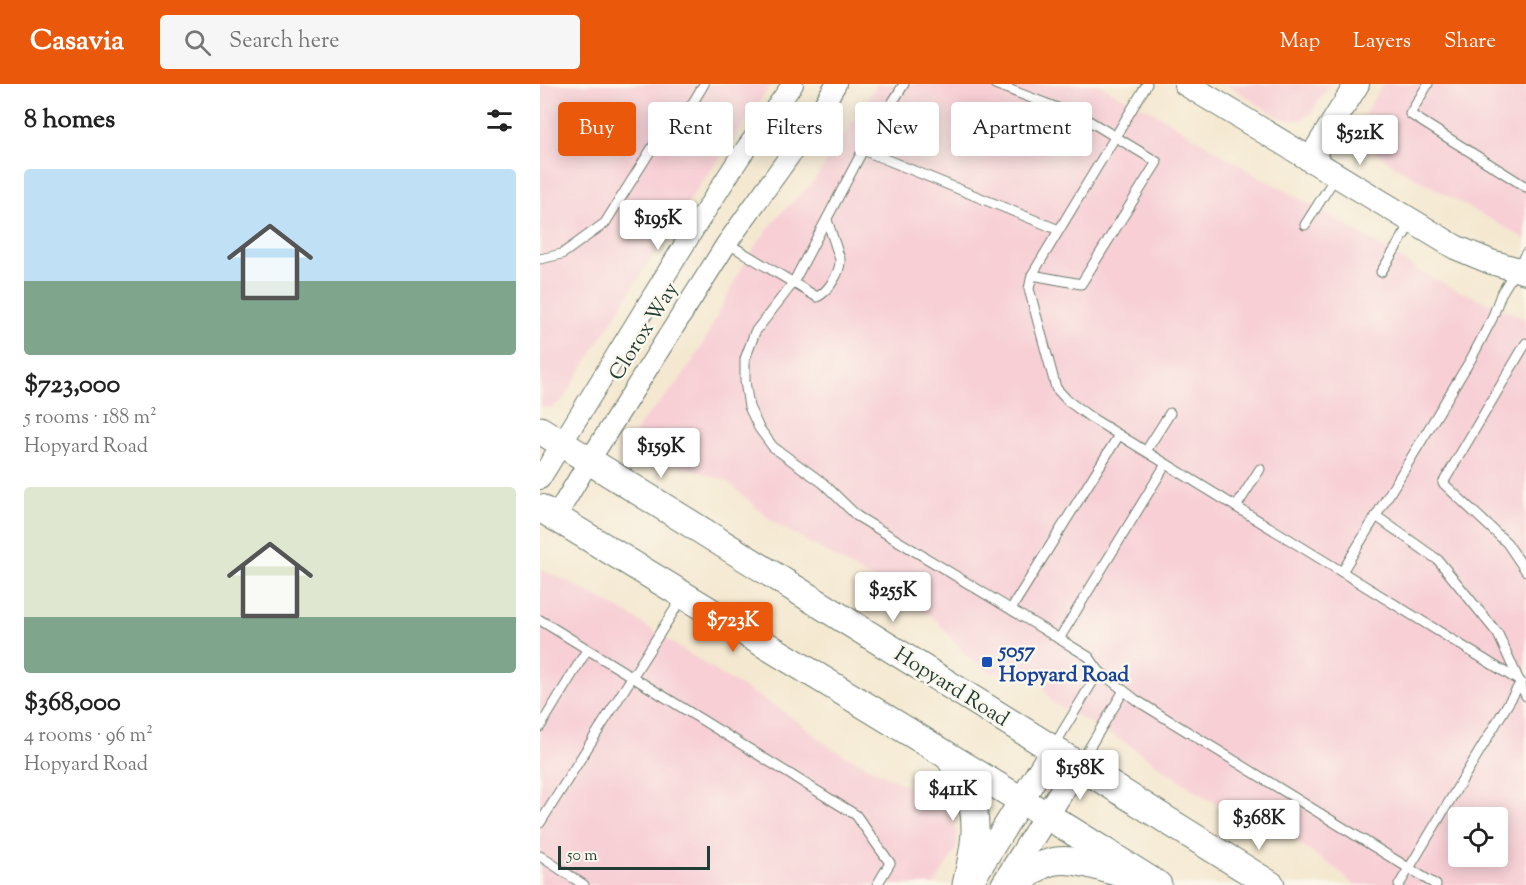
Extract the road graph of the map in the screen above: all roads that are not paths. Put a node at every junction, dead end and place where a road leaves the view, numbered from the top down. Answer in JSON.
{"nodes":[{"id":1,"x":704,"y":84,"type":"edge"},
{"id":2,"x":792,"y":84,"type":"edge"},
{"id":3,"x":836,"y":84,"type":"edge"},
{"id":4,"x":904,"y":84,"type":"edge"},
{"id":5,"x":995,"y":84,"type":"edge"},
{"id":6,"x":1147,"y":84,"type":"edge"},
{"id":7,"x":1186,"y":84,"type":"edge"},
{"id":8,"x":1357,"y":84,"type":"edge"},
{"id":9,"x":1428,"y":84,"type":"edge"},
{"id":10,"x":893,"y":102,"type":"edge"},
{"id":11,"x":1115,"y":136,"type":"junction"},
{"id":12,"x":860,"y":156,"type":"edge"},
{"id":13,"x":878,"y":156,"type":"edge"},
{"id":14,"x":1310,"y":160,"type":"junction"},
{"id":15,"x":1336,"y":176,"type":"junction"},
{"id":16,"x":1526,"y":187,"type":"edge"},
{"id":17,"x":826,"y":220,"type":"junction"},
{"id":18,"x":1412,"y":222,"type":"junction"},
{"id":19,"x":1305,"y":225,"type":"dead end"},
{"id":20,"x":1059,"y":230,"type":"junction"},
{"id":21,"x":727,"y":243,"type":"junction"},
{"id":22,"x":540,"y":259,"type":"edge"},
{"id":23,"x":1523,"y":265,"type":"edge"},
{"id":24,"x":1381,"y":272,"type":"dead end"},
{"id":25,"x":1032,"y":275,"type":"junction"},
{"id":26,"x":793,"y":283,"type":"junction"},
{"id":27,"x":1526,"y":343,"type":"edge"},
{"id":28,"x":1170,"y":413,"type":"dead end"},
{"id":29,"x":1119,"y":435,"type":"junction"},
{"id":30,"x":551,"y":436,"type":"edge"},
{"id":31,"x":1146,"y":452,"type":"junction"},
{"id":32,"x":589,"y":461,"type":"junction"},
{"id":33,"x":1166,"y":464,"type":"junction"},
{"id":34,"x":1260,"y":469,"type":"dead end"},
{"id":35,"x":540,"y":478,"type":"edge"},
{"id":36,"x":1236,"y":507,"type":"junction"},
{"id":37,"x":548,"y":513,"type":"edge"},
{"id":38,"x":1376,"y":516,"type":"junction"},
{"id":39,"x":1526,"y":571,"type":"edge"},
{"id":40,"x":1342,"y":572,"type":"junction"},
{"id":41,"x":683,"y":596,"type":"junction"},
{"id":42,"x":1011,"y":609,"type":"junction"},
{"id":43,"x":540,"y":620,"type":"edge"},
{"id":44,"x":1059,"y":639,"type":"junction"},
{"id":45,"x":588,"y":650,"type":"junction"},
{"id":46,"x":1099,"y":671,"type":"junction"},
{"id":47,"x":633,"y":678,"type":"junction"},
{"id":48,"x":1521,"y":682,"type":"junction"},
{"id":49,"x":1123,"y":692,"type":"junction"},
{"id":50,"x":1526,"y":696,"type":"edge"},
{"id":51,"x":540,"y":727,"type":"edge"},
{"id":52,"x":1053,"y":748,"type":"junction"},
{"id":53,"x":950,"y":758,"type":"junction"},
{"id":54,"x":1078,"y":765,"type":"junction"},
{"id":55,"x":1021,"y":800,"type":"junction"},
{"id":56,"x":1046,"y":815,"type":"junction"},
{"id":57,"x":540,"y":823,"type":"edge"},
{"id":58,"x":540,"y":856,"type":"edge"},
{"id":59,"x":1409,"y":869,"type":"junction"},
{"id":60,"x":1155,"y":883,"type":"edge"},
{"id":61,"x":580,"y":884,"type":"edge"},
{"id":62,"x":877,"y":885,"type":"edge"},
{"id":63,"x":967,"y":885,"type":"edge"},
{"id":64,"x":1003,"y":885,"type":"edge"},
{"id":65,"x":1017,"y":885,"type":"edge"},
{"id":66,"x":1271,"y":885,"type":"edge"},
{"id":67,"x":1399,"y":885,"type":"edge"},
{"id":68,"x":1436,"y":885,"type":"edge"}],
"edges":[{"from":1,"to":22,"type":"lane"},
{"from":2,"to":30,"type":"street","name":"Clorox Way"},
{"from":3,"to":21,"type":"street","name":"Clorox Way"},
{"from":4,"to":10,"type":"lane"},
{"from":5,"to":11,"type":"lane"},
{"from":6,"to":11,"type":"lane"},
{"from":7,"to":14,"type":"street"},
{"from":8,"to":14,"type":"street"},
{"from":9,"to":16,"type":"lane"},
{"from":11,"to":20,"type":"lane"},
{"from":11,"to":25,"type":"lane"},
{"from":12,"to":17,"type":"lane"},
{"from":13,"to":20,"type":"lane"},
{"from":14,"to":15,"type":"street"},
{"from":15,"to":18,"type":"street"},
{"from":15,"to":19,"type":"lane"},
{"from":17,"to":26,"type":"lane"},
{"from":17,"to":26,"type":"lane"},
{"from":18,"to":23,"type":"street"},
{"from":18,"to":24,"type":"lane"},
{"from":20,"to":25,"type":"lane"},
{"from":21,"to":26,"type":"lane"},
{"from":21,"to":32,"type":"street","name":"Clorox Way"},
{"from":23,"to":38,"type":"lane"},
{"from":25,"to":29,"type":"lane"},
{"from":26,"to":42,"type":"lane"},
{"from":27,"to":39,"type":"lane"},
{"from":28,"to":31,"type":"lane"},
{"from":29,"to":31,"type":"lane"},
{"from":29,"to":42,"type":"lane"},
{"from":30,"to":32,"type":"main road","name":"Hopyard Road"},
{"from":30,"to":35,"type":"street","name":"Clorox Way"},
{"from":31,"to":33,"type":"lane"},
{"from":32,"to":37,"type":"street","name":"Clorox Way"},
{"from":32,"to":52,"type":"main road","name":"Hopyard Road"},
{"from":33,"to":36,"type":"lane"},
{"from":33,"to":44,"type":"lane"},
{"from":34,"to":36,"type":"lane"},
{"from":36,"to":40,"type":"lane"},
{"from":37,"to":41,"type":"main road"},
{"from":38,"to":40,"type":"lane"},
{"from":38,"to":48,"type":"lane"},
{"from":40,"to":48,"type":"lane"},
{"from":41,"to":47,"type":"lane"},
{"from":41,"to":53,"type":"main road"},
{"from":42,"to":44,"type":"lane"},
{"from":43,"to":45,"type":"lane"},
{"from":44,"to":46,"type":"lane"},
{"from":45,"to":47,"type":"lane"},
{"from":45,"to":51,"type":"lane"},
{"from":46,"to":49,"type":"lane"},
{"from":46,"to":52,"type":"lane"},
{"from":47,"to":57,"type":"lane"},
{"from":47,"to":62,"type":"lane"},
{"from":48,"to":50,"type":"lane"},
{"from":48,"to":59,"type":"lane"},
{"from":49,"to":54,"type":"lane"},
{"from":49,"to":59,"type":"lane"},
{"from":52,"to":54,"type":"main road","name":"Hopyard Road"},
{"from":52,"to":55,"type":"street"},
{"from":53,"to":55,"type":"main road"},
{"from":53,"to":63,"type":"main road"},
{"from":54,"to":56,"type":"street"},
{"from":54,"to":66,"type":"main road","name":"Hopyard Road"},
{"from":55,"to":56,"type":"main road"},
{"from":55,"to":63,"type":"street"},
{"from":56,"to":60,"type":"main road"},
{"from":56,"to":64,"type":"street"},
{"from":58,"to":61,"type":"lane"},
{"from":59,"to":67,"type":"lane"},
{"from":59,"to":68,"type":"lane"},
{"from":60,"to":65,"type":"main road"}]}
